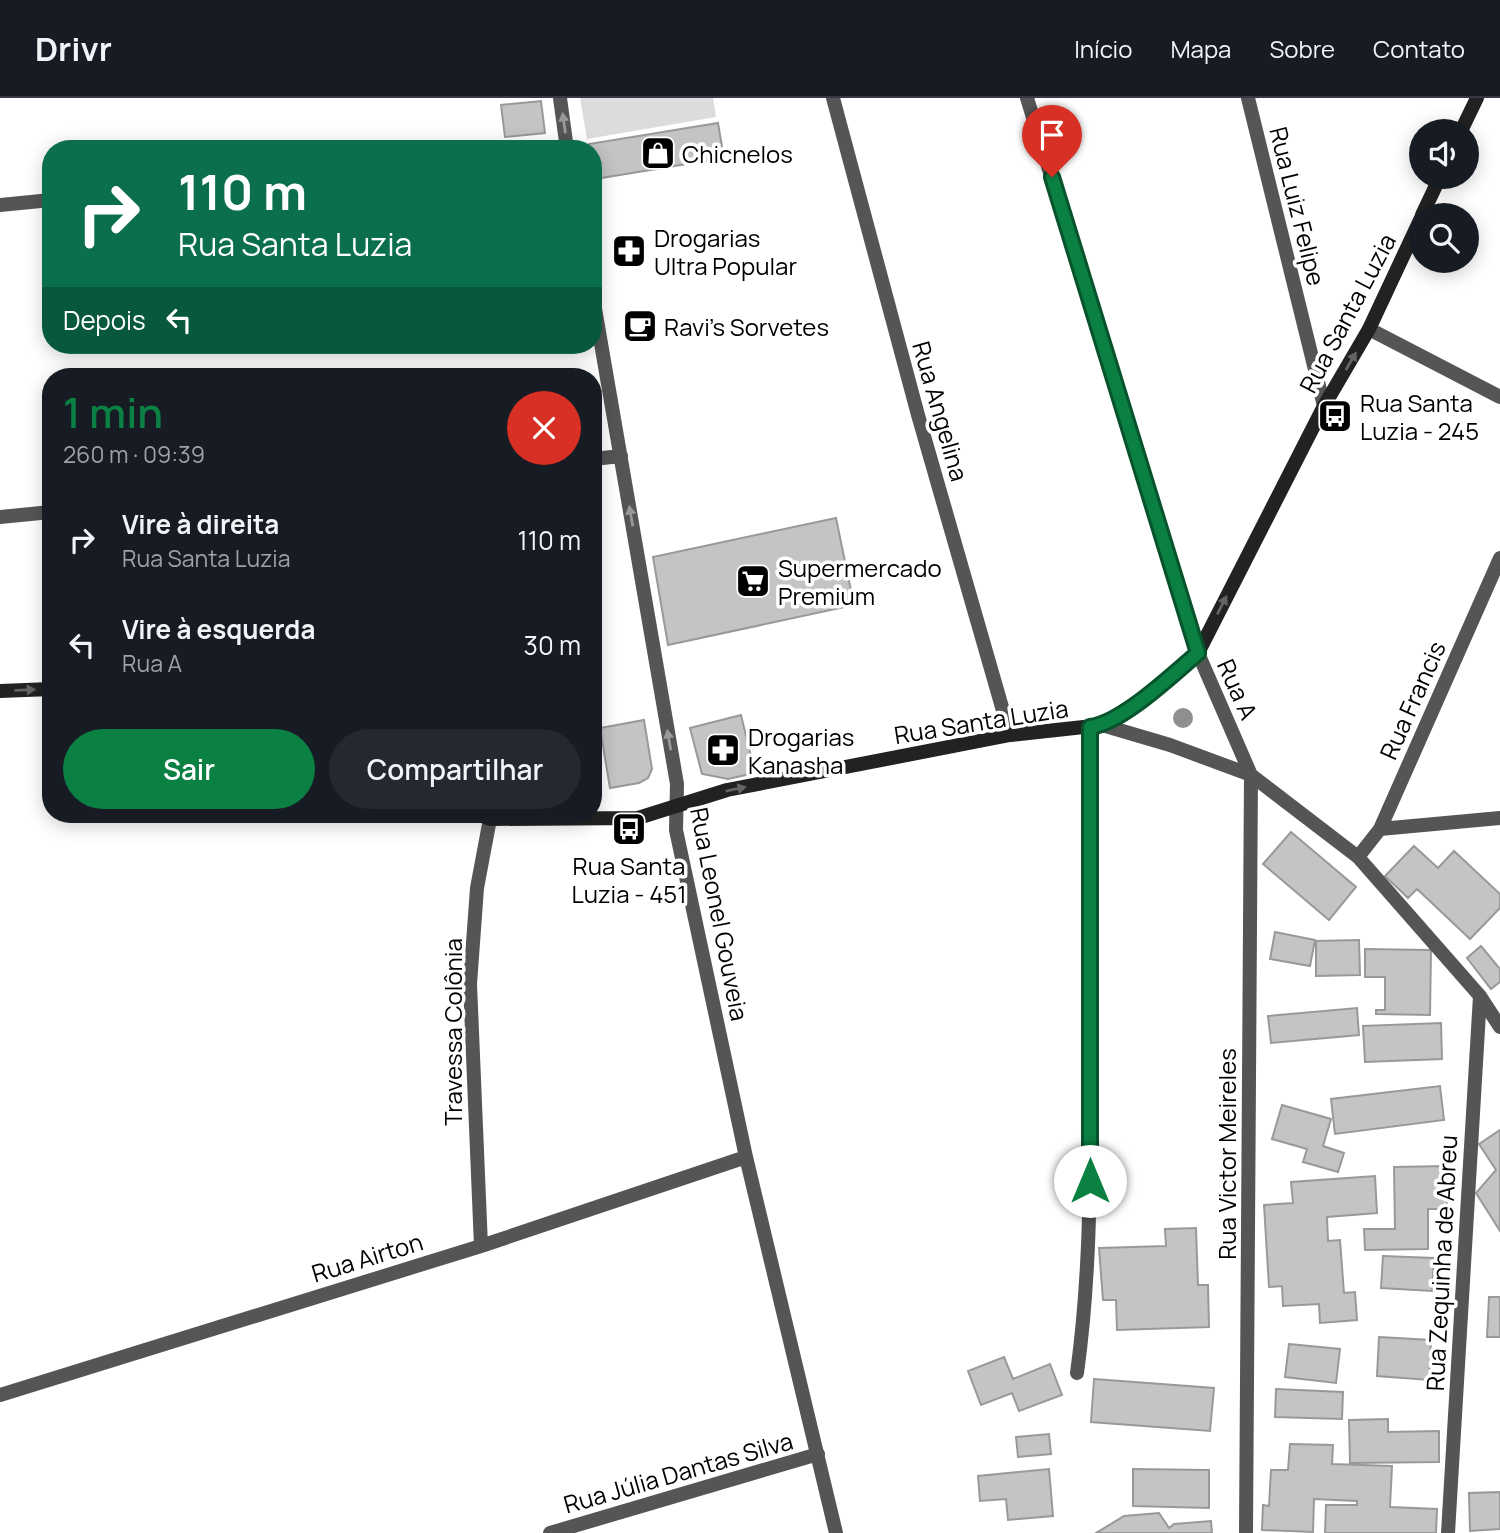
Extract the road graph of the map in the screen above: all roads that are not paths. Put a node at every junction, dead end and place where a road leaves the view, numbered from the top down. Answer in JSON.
{"nodes":[{"id":1,"x":560,"y":98,"type":"edge"},
{"id":2,"x":833,"y":98,"type":"edge"},
{"id":3,"x":1027,"y":98,"type":"edge"},
{"id":4,"x":1248,"y":98,"type":"edge"},
{"id":5,"x":1477,"y":98,"type":"edge"},
{"id":6,"x":1467,"y":119,"type":"edge"},
{"id":7,"x":566,"y":140,"type":"edge"},
{"id":8,"x":42,"y":201,"type":"edge"},
{"id":9,"x":0,"y":205,"type":"edge"},
{"id":10,"x":1409,"y":245,"type":"edge"},
{"id":11,"x":1370,"y":328,"type":"junction"},
{"id":12,"x":602,"y":348,"type":"edge"},
{"id":13,"x":1500,"y":397,"type":"edge"},
{"id":14,"x":1324,"y":407,"type":"junction"},
{"id":15,"x":621,"y":456,"type":"junction"},
{"id":16,"x":602,"y":458,"type":"edge"},
{"id":17,"x":42,"y":513,"type":"edge"},
{"id":18,"x":0,"y":517,"type":"edge"},
{"id":19,"x":1500,"y":558,"type":"edge"},
{"id":20,"x":1198,"y":653,"type":"junction"},
{"id":21,"x":42,"y":689,"type":"edge"},
{"id":22,"x":0,"y":691,"type":"edge"},
{"id":23,"x":1096,"y":726,"type":"junction"},
{"id":24,"x":1010,"y":735,"type":"junction"},
{"id":25,"x":1251,"y":775,"type":"junction"},
{"id":26,"x":675,"y":808,"type":"junction"},
{"id":27,"x":602,"y":818,"type":"edge"},
{"id":28,"x":1500,"y":818,"type":"edge"},
{"id":29,"x":482,"y":823,"type":"edge"},
{"id":30,"x":1380,"y":829,"type":"junction"},
{"id":31,"x":1358,"y":857,"type":"junction"},
{"id":32,"x":1480,"y":996,"type":"junction"},
{"id":33,"x":1500,"y":1027,"type":"edge"},
{"id":34,"x":746,"y":1157,"type":"junction"},
{"id":35,"x":481,"y":1246,"type":"junction"},
{"id":36,"x":1077,"y":1373,"type":"dead end"},
{"id":37,"x":0,"y":1395,"type":"edge"},
{"id":38,"x":818,"y":1454,"type":"junction"},
{"id":39,"x":550,"y":1533,"type":"edge"},
{"id":40,"x":836,"y":1533,"type":"edge"},
{"id":41,"x":1246,"y":1533,"type":"edge"},
{"id":42,"x":1448,"y":1533,"type":"edge"}],
"edges":[{"from":7,"to":1,"type":"street","one_way":true},
{"from":2,"to":24,"type":"street","name":"Rua Angelina"},
{"from":3,"to":20,"type":"street","name":"Rua A"},
{"from":4,"to":14,"type":"street","name":"Rua Luiz Felipe"},
{"from":5,"to":6,"type":"main road"},
{"from":8,"to":9,"type":"street"},
{"from":10,"to":11,"type":"main road","name":"Rua Santa Luzia"},
{"from":11,"to":13,"type":"street"},
{"from":14,"to":11,"type":"main road","name":"Rua Santa Luzia","one_way":true},
{"from":12,"to":15,"type":"street","name":"Rua Leonel Gouveia"},
{"from":20,"to":14,"type":"main road","name":"Rua Santa Luzia","one_way":true},
{"from":15,"to":16,"type":"street"},
{"from":26,"to":15,"type":"street","name":"Rua Leonel Gouveia","one_way":true},
{"from":17,"to":18,"type":"street"},
{"from":19,"to":30,"type":"street","name":"Rua Francis"},
{"from":20,"to":23,"type":"main road","name":"Rua Santa Luzia"},
{"from":20,"to":25,"type":"street","name":"Rua A"},
{"from":22,"to":21,"type":"main road","one_way":true},
{"from":23,"to":24,"type":"main road","name":"Rua Santa Luzia"},
{"from":23,"to":25,"type":"street"},
{"from":23,"to":36,"type":"street"},
{"from":26,"to":24,"type":"main road","name":"Rua Santa Luzia","one_way":true},
{"from":25,"to":31,"type":"street"},
{"from":25,"to":41,"type":"street","name":"Rua Victor Meireles"},
{"from":26,"to":27,"type":"main road","name":"Rua Santa Luzia"},
{"from":26,"to":34,"type":"street","name":"Rua Leonel Gouveia"},
{"from":28,"to":30,"type":"street"},
{"from":29,"to":35,"type":"street","name":"Travessa Colônia"},
{"from":30,"to":31,"type":"street","name":"Rua Francis"},
{"from":31,"to":32,"type":"street"},
{"from":32,"to":33,"type":"street"},
{"from":32,"to":42,"type":"street","name":"Rua Zequinha de Abreu"},
{"from":34,"to":35,"type":"street","name":"Rua Airton"},
{"from":34,"to":38,"type":"street","name":"Rua Leonel Gouveia"},
{"from":35,"to":37,"type":"street","name":"Rua Airton"},
{"from":38,"to":39,"type":"street","name":"Rua Júlia Dantas Silva"},
{"from":38,"to":40,"type":"street","name":"Rua Leonel Gouveia"}]}
